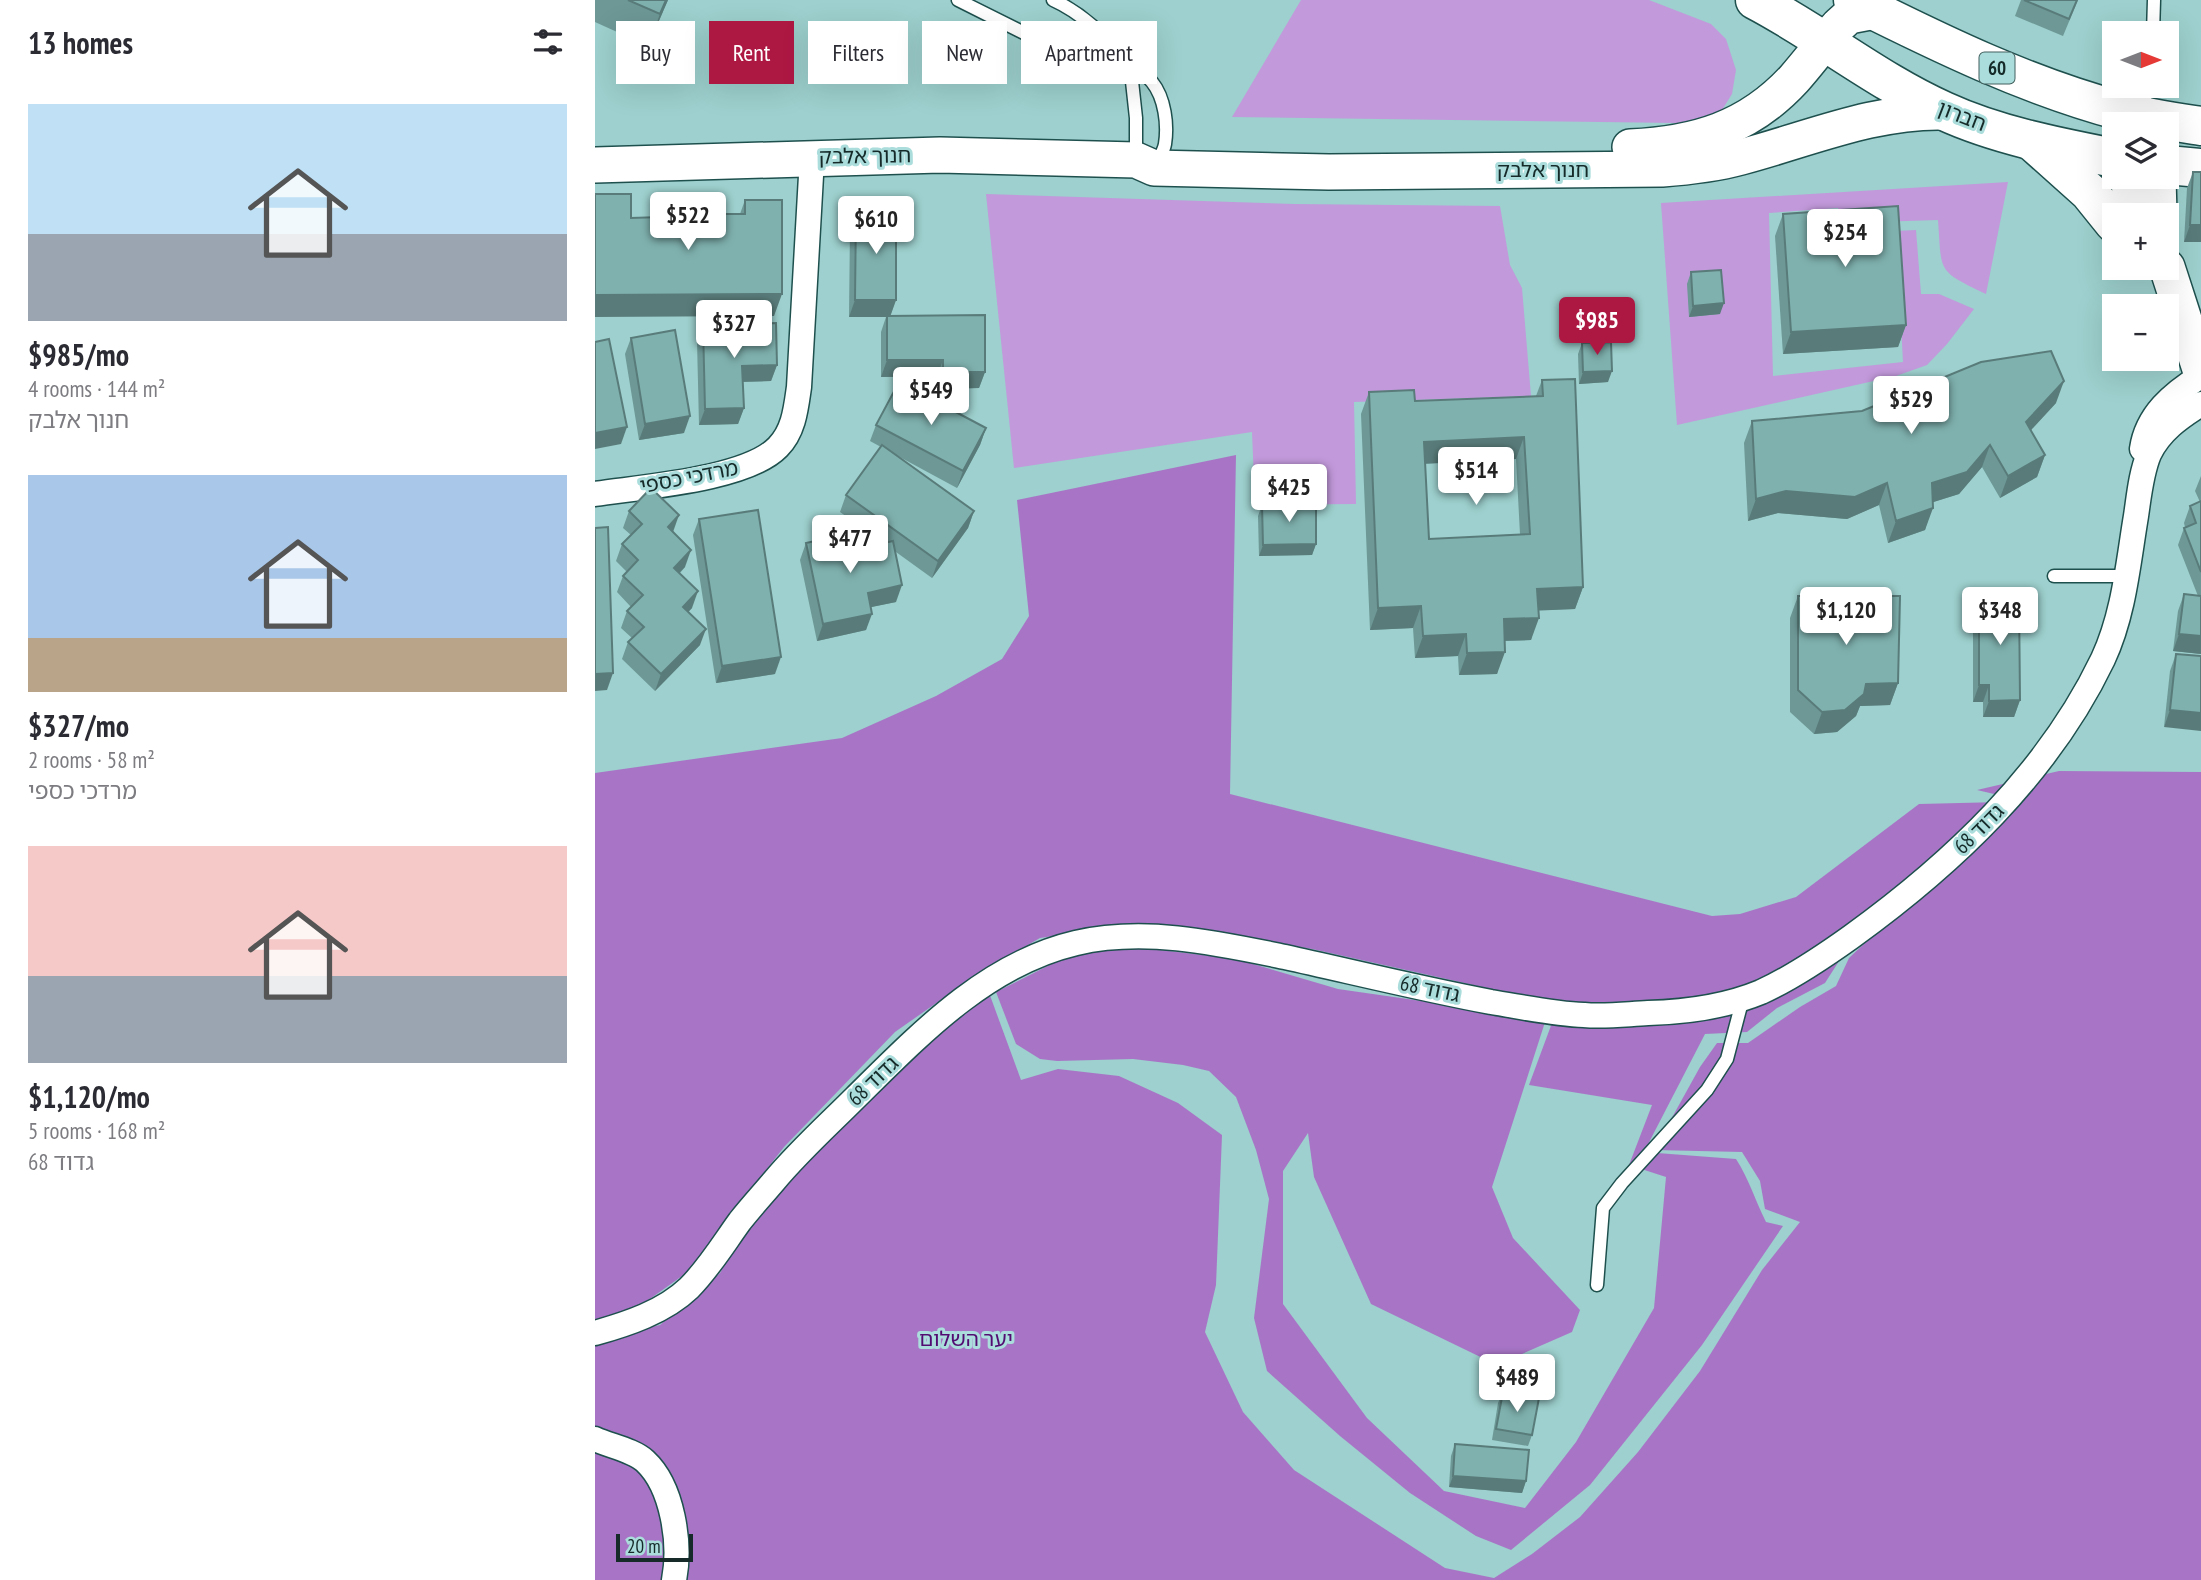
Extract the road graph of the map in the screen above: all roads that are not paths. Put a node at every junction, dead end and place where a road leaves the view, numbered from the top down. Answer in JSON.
{"nodes":[{"id":1,"x":958,"y":0,"type":"edge"},
{"id":2,"x":1053,"y":0,"type":"edge"},
{"id":3,"x":1755,"y":0,"type":"edge"},
{"id":4,"x":2154,"y":0,"type":"edge"},
{"id":5,"x":1864,"y":6,"type":"edge"},
{"id":6,"x":1088,"y":21,"type":"edge"},
{"id":7,"x":2153,"y":21,"type":"edge"},
{"id":8,"x":1021,"y":32,"type":"edge"},
{"id":9,"x":1825,"y":40,"type":"junction"},
{"id":10,"x":1132,"y":84,"type":"edge"},
{"id":11,"x":1152,"y":84,"type":"edge"},
{"id":12,"x":2152,"y":107,"type":"edge"},
{"id":13,"x":1945,"y":112,"type":"junction"},
{"id":14,"x":2201,"y":125,"type":"edge"},
{"id":15,"x":2026,"y":137,"type":"junction"},
{"id":16,"x":2102,"y":155,"type":"edge"},
{"id":17,"x":812,"y":158,"type":"junction"},
{"id":18,"x":1152,"y":158,"type":"junction"},
{"id":19,"x":595,"y":165,"type":"edge"},
{"id":20,"x":2179,"y":166,"type":"edge"},
{"id":21,"x":2201,"y":168,"type":"edge"},
{"id":22,"x":2102,"y":209,"type":"edge"},
{"id":23,"x":2171,"y":280,"type":"edge"},
{"id":24,"x":2179,"y":360,"type":"edge"},
{"id":25,"x":2199,"y":385,"type":"edge"},
{"id":26,"x":595,"y":494,"type":"edge"},
{"id":27,"x":2054,"y":576,"type":"dead end"},
{"id":28,"x":2127,"y":576,"type":"junction"},
{"id":29,"x":1743,"y":998,"type":"junction"},
{"id":30,"x":1597,"y":1285,"type":"dead end"},
{"id":31,"x":595,"y":1333,"type":"edge"},
{"id":32,"x":595,"y":1439,"type":"edge"},
{"id":33,"x":674,"y":1580,"type":"edge"}],
"edges":[{"from":1,"to":8,"type":"lane"},
{"from":2,"to":6,"type":"lane"},
{"from":3,"to":9,"type":"highway","name":"חברון"},
{"from":4,"to":7,"type":"lane"},
{"from":5,"to":9,"type":"street","name":"חנוך אלבק"},
{"from":5,"to":12,"type":"highway","number":"60"},
{"from":9,"to":13,"type":"highway","name":"חברון"},
{"from":9,"to":18,"type":"street","name":"חנוך אלבק"},
{"from":10,"to":18,"type":"lane"},
{"from":11,"to":18,"type":"lane"},
{"from":12,"to":14,"type":"highway","number":"60"},
{"from":13,"to":15,"type":"highway","name":"חברון"},
{"from":13,"to":18,"type":"street","name":"חנוך אלבק"},
{"from":15,"to":16,"type":"highway","name":"חברון"},
{"from":15,"to":22,"type":"highway"},
{"from":17,"to":18,"type":"street","name":"חנוך אלבק"},
{"from":17,"to":19,"type":"street","name":"חנוך אלבק"},
{"from":17,"to":26,"type":"street","name":"מרדכי כספי"},
{"from":20,"to":21,"type":"highway"},
{"from":23,"to":25,"type":"street"},
{"from":24,"to":25,"type":"street"},
{"from":25,"to":28,"type":"street","name":"גדוד 68"},
{"from":27,"to":28,"type":"lane"},
{"from":28,"to":29,"type":"street","name":"גדוד 68"},
{"from":29,"to":30,"type":"lane"},
{"from":29,"to":31,"type":"street","name":"גדוד 68"},
{"from":32,"to":33,"type":"street"}]}
